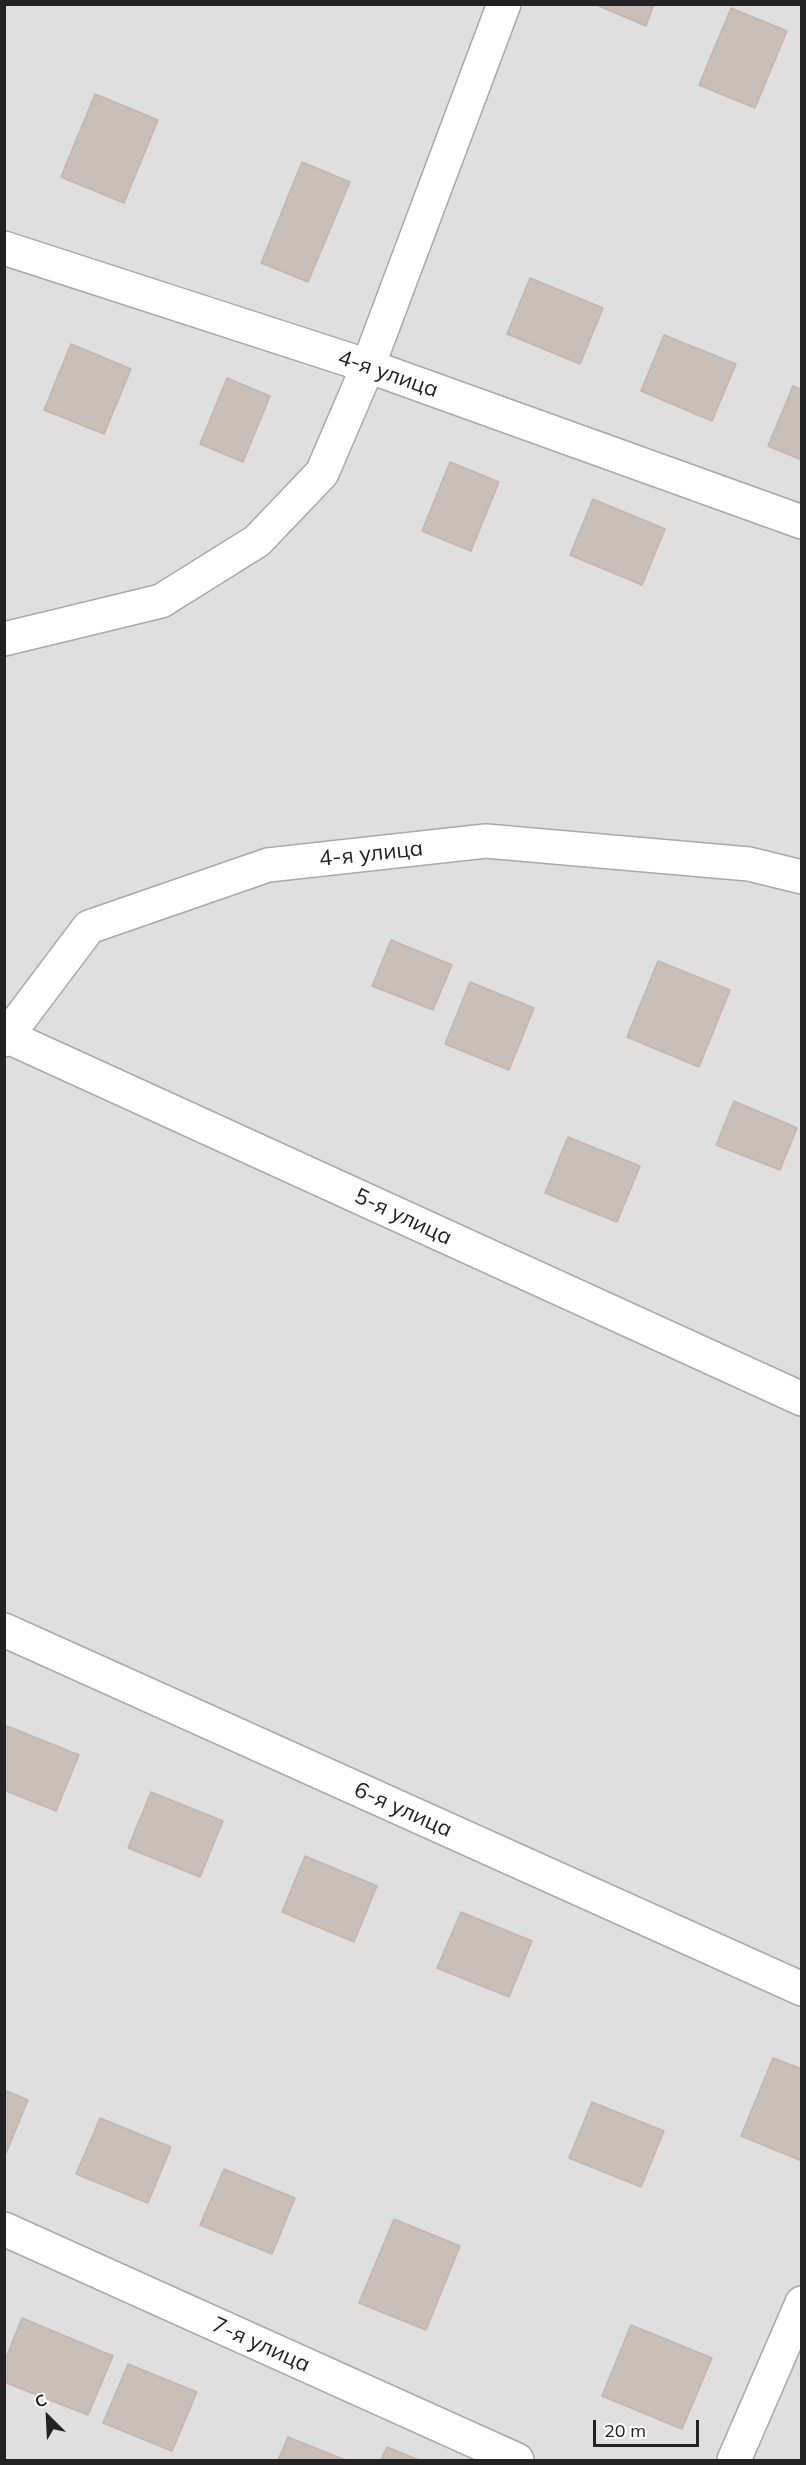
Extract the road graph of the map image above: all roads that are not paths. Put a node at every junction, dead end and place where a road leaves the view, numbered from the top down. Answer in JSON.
{"nodes":[{"id":1,"x":504,"y":4,"type":"edge"},
{"id":2,"x":4,"y":248,"type":"edge"},
{"id":3,"x":368,"y":366,"type":"junction"},
{"id":4,"x":801,"y":522,"type":"edge"},
{"id":5,"x":4,"y":639,"type":"edge"},
{"id":6,"x":801,"y":877,"type":"edge"},
{"id":7,"x":5,"y":1037,"type":"edge"},
{"id":8,"x":801,"y":1399,"type":"edge"},
{"id":9,"x":4,"y":1630,"type":"edge"},
{"id":10,"x":801,"y":1989,"type":"edge"},
{"id":11,"x":4,"y":2229,"type":"edge"},
{"id":12,"x":801,"y":2303,"type":"edge"},
{"id":13,"x":517,"y":2460,"type":"edge"},
{"id":14,"x":734,"y":2460,"type":"edge"}],
"edges":[{"from":1,"to":3,"type":"street"},
{"from":2,"to":3,"type":"street","name":"4-я улица"},
{"from":3,"to":4,"type":"street","name":"4-я улица"},
{"from":3,"to":5,"type":"street"},
{"from":6,"to":7,"type":"street","name":"4-я улица"},
{"from":7,"to":8,"type":"street","name":"5-я улица"},
{"from":9,"to":10,"type":"street","name":"6-я улица"},
{"from":11,"to":13,"type":"street","name":"7-я улица"},
{"from":12,"to":14,"type":"street"}]}
